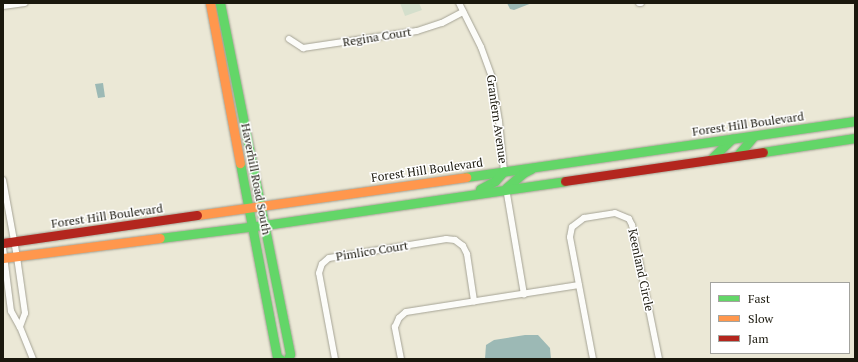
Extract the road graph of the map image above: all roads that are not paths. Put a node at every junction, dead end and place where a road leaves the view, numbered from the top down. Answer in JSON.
{"nodes":[{"id":1,"x":25,"y":3,"type":"edge"},
{"id":2,"x":210,"y":3,"type":"edge"},
{"id":3,"x":220,"y":3,"type":"edge"},
{"id":4,"x":459,"y":3,"type":"edge"},
{"id":5,"x":3,"y":6,"type":"edge"},
{"id":6,"x":463,"y":12,"type":"junction"},
{"id":7,"x":289,"y":39,"type":"dead end"},
{"id":8,"x":855,"y":121,"type":"edge"},
{"id":9,"x":754,"y":136,"type":"junction"},
{"id":10,"x":855,"y":138,"type":"edge"},
{"id":11,"x":732,"y":139,"type":"junction"},
{"id":12,"x":737,"y":156,"type":"junction"},
{"id":13,"x":712,"y":159,"type":"junction"},
{"id":14,"x":542,"y":165,"type":"junction"},
{"id":15,"x":504,"y":170,"type":"junction"},
{"id":16,"x":3,"y":180,"type":"edge"},
{"id":17,"x":506,"y":188,"type":"junction"},
{"id":18,"x":468,"y":194,"type":"junction"},
{"id":19,"x":262,"y":206,"type":"junction"},
{"id":20,"x":249,"y":208,"type":"junction"},
{"id":21,"x":266,"y":225,"type":"junction"},
{"id":22,"x":253,"y":227,"type":"junction"},
{"id":23,"x":14,"y":241,"type":"junction"},
{"id":24,"x":3,"y":243,"type":"edge"},
{"id":25,"x":3,"y":248,"type":"edge"},
{"id":26,"x":17,"y":257,"type":"junction"},
{"id":27,"x":4,"y":258,"type":"edge"},
{"id":28,"x":579,"y":285,"type":"junction"},
{"id":29,"x":524,"y":294,"type":"junction"},
{"id":30,"x":474,"y":301,"type":"junction"},
{"id":31,"x":20,"y":327,"type":"junction"},
{"id":32,"x":33,"y":359,"type":"edge"},
{"id":33,"x":280,"y":359,"type":"edge"},
{"id":34,"x":288,"y":359,"type":"edge"},
{"id":35,"x":335,"y":359,"type":"edge"},
{"id":36,"x":401,"y":359,"type":"edge"},
{"id":37,"x":593,"y":359,"type":"edge"},
{"id":38,"x":659,"y":359,"type":"edge"}],
"edges":[{"from":1,"to":5,"type":"street"},
{"from":2,"to":20,"type":"main road","name":"Haverhill Road South"},
{"from":3,"to":19,"type":"main road","name":"Haverhill Road South"},
{"from":4,"to":6,"type":"street","name":"Granfern Avenue"},
{"from":6,"to":7,"type":"street","name":"Regina Court"},
{"from":6,"to":15,"type":"street","name":"Granfern Avenue"},
{"from":8,"to":9,"type":"main road","name":"Forest Hill Boulevard"},
{"from":9,"to":11,"type":"main road","name":"Forest Hill Boulevard"},
{"from":9,"to":12,"type":"main road"},
{"from":10,"to":12,"type":"main road"},
{"from":11,"to":13,"type":"main road"},
{"from":11,"to":14,"type":"main road","name":"Forest Hill Boulevard"},
{"from":12,"to":13,"type":"main road"},
{"from":13,"to":17,"type":"main road"},
{"from":14,"to":15,"type":"main road","name":"Forest Hill Boulevard"},
{"from":14,"to":17,"type":"main road"},
{"from":15,"to":18,"type":"main road"},
{"from":15,"to":19,"type":"main road","name":"Forest Hill Boulevard"},
{"from":16,"to":23,"type":"street"},
{"from":17,"to":18,"type":"main road"},
{"from":17,"to":29,"type":"street"},
{"from":18,"to":21,"type":"main road"},
{"from":19,"to":20,"type":"main road","name":"Forest Hill Boulevard"},
{"from":19,"to":21,"type":"main road","name":"Haverhill Road South"},
{"from":20,"to":22,"type":"main road","name":"Haverhill Road South"},
{"from":20,"to":23,"type":"main road","name":"Forest Hill Boulevard"},
{"from":21,"to":22,"type":"main road"},
{"from":21,"to":34,"type":"main road","name":"Haverhill Road South"},
{"from":22,"to":26,"type":"main road"},
{"from":22,"to":33,"type":"main road","name":"Haverhill Road South"},
{"from":23,"to":24,"type":"main road","name":"Forest Hill Boulevard"},
{"from":23,"to":26,"type":"street"},
{"from":25,"to":27,"type":"street"},
{"from":26,"to":27,"type":"main road"},
{"from":26,"to":31,"type":"street"},
{"from":27,"to":31,"type":"street"},
{"from":28,"to":29,"type":"street"},
{"from":28,"to":37,"type":"street"},
{"from":28,"to":38,"type":"street","name":"Keenland Circle"},
{"from":29,"to":30,"type":"street"},
{"from":30,"to":35,"type":"street","name":"Pimlico Court"},
{"from":30,"to":36,"type":"street"},
{"from":31,"to":32,"type":"street"}]}
